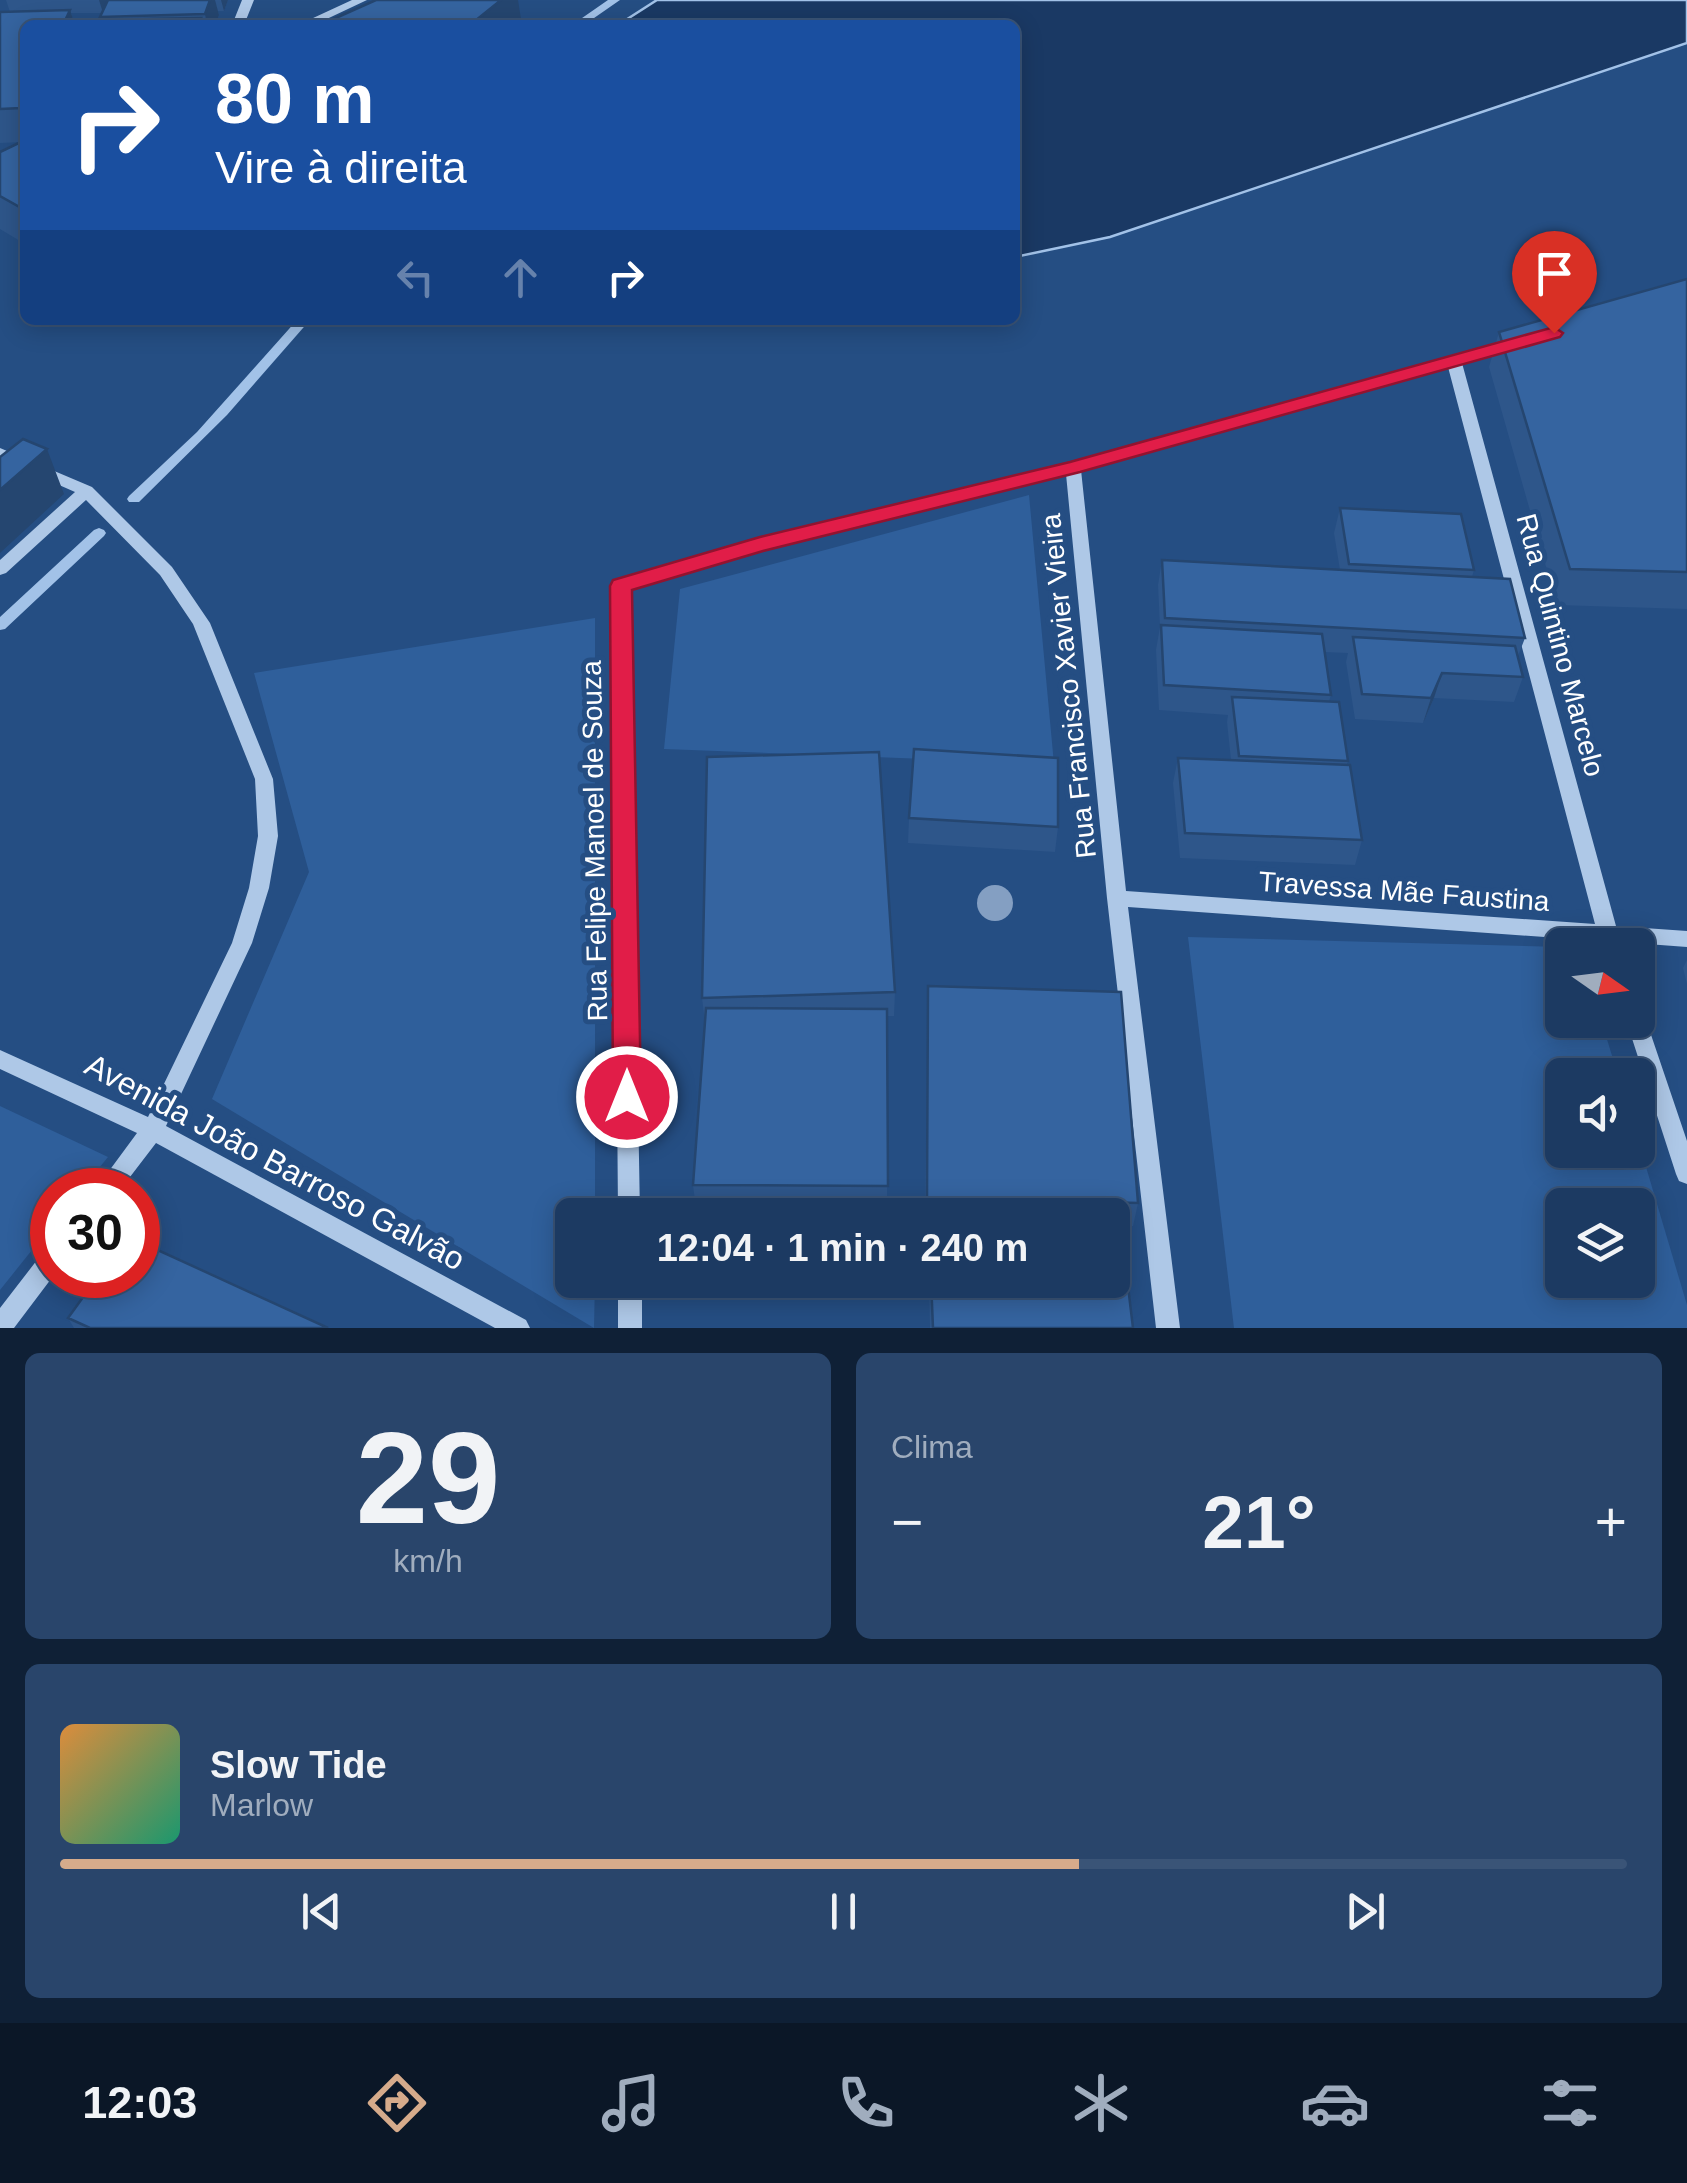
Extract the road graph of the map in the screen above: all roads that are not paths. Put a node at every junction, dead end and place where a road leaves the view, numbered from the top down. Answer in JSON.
{"nodes":[{"id":1,"x":361,"y":0,"type":"edge"},
{"id":2,"x":315,"y":20,"type":"edge"},
{"id":3,"x":1526,"y":341,"type":"edge"},
{"id":4,"x":1454,"y":361,"type":"junction"},
{"id":5,"x":0,"y":453,"type":"edge"},
{"id":6,"x":1073,"y":468,"type":"junction"},
{"id":7,"x":86,"y":491,"type":"junction"},
{"id":8,"x":0,"y":569,"type":"edge"},
{"id":9,"x":1116,"y":898,"type":"junction"},
{"id":10,"x":1606,"y":928,"type":"edge"},
{"id":11,"x":1545,"y":934,"type":"edge"},
{"id":12,"x":1655,"y":939,"type":"edge"},
{"id":13,"x":1687,"y":939,"type":"edge"},
{"id":14,"x":1642,"y":1038,"type":"edge"},
{"id":15,"x":0,"y":1059,"type":"edge"},
{"id":16,"x":153,"y":1130,"type":"junction"},
{"id":17,"x":123,"y":1168,"type":"edge"},
{"id":18,"x":1687,"y":1174,"type":"edge"},
{"id":19,"x":629,"y":1198,"type":"edge"},
{"id":20,"x":30,"y":1288,"type":"edge"},
{"id":21,"x":630,"y":1298,"type":"edge"},
{"id":22,"x":0,"y":1327,"type":"edge"},
{"id":23,"x":518,"y":1328,"type":"edge"},
{"id":24,"x":630,"y":1328,"type":"edge"},
{"id":25,"x":1168,"y":1328,"type":"edge"}],
"edges":[{"from":1,"to":2,"type":"street"},
{"from":3,"to":4,"type":"street"},
{"from":4,"to":6,"type":"street"},
{"from":4,"to":10,"type":"street","name":"Rua Quintino Marcelo"},
{"from":5,"to":7,"type":"street"},
{"from":6,"to":9,"type":"street","name":"Rua Francisco Xavier Vieira"},
{"from":6,"to":19,"type":"street","name":"Rua Felipe Manoel de Souza"},
{"from":7,"to":8,"type":"street"},
{"from":7,"to":16,"type":"street"},
{"from":9,"to":11,"type":"street","name":"Travessa Mãe Faustina"},
{"from":9,"to":25,"type":"street","name":"Rua Francisco Xavier Vieira"},
{"from":12,"to":13,"type":"street","name":"Travessa Mãe Faustina"},
{"from":14,"to":18,"type":"street"},
{"from":15,"to":16,"type":"street","name":"Avenida João Barroso Galvão"},
{"from":16,"to":17,"type":"street"},
{"from":16,"to":23,"type":"street","name":"Avenida João Barroso Galvão"},
{"from":20,"to":22,"type":"street"},
{"from":21,"to":24,"type":"street"}]}
